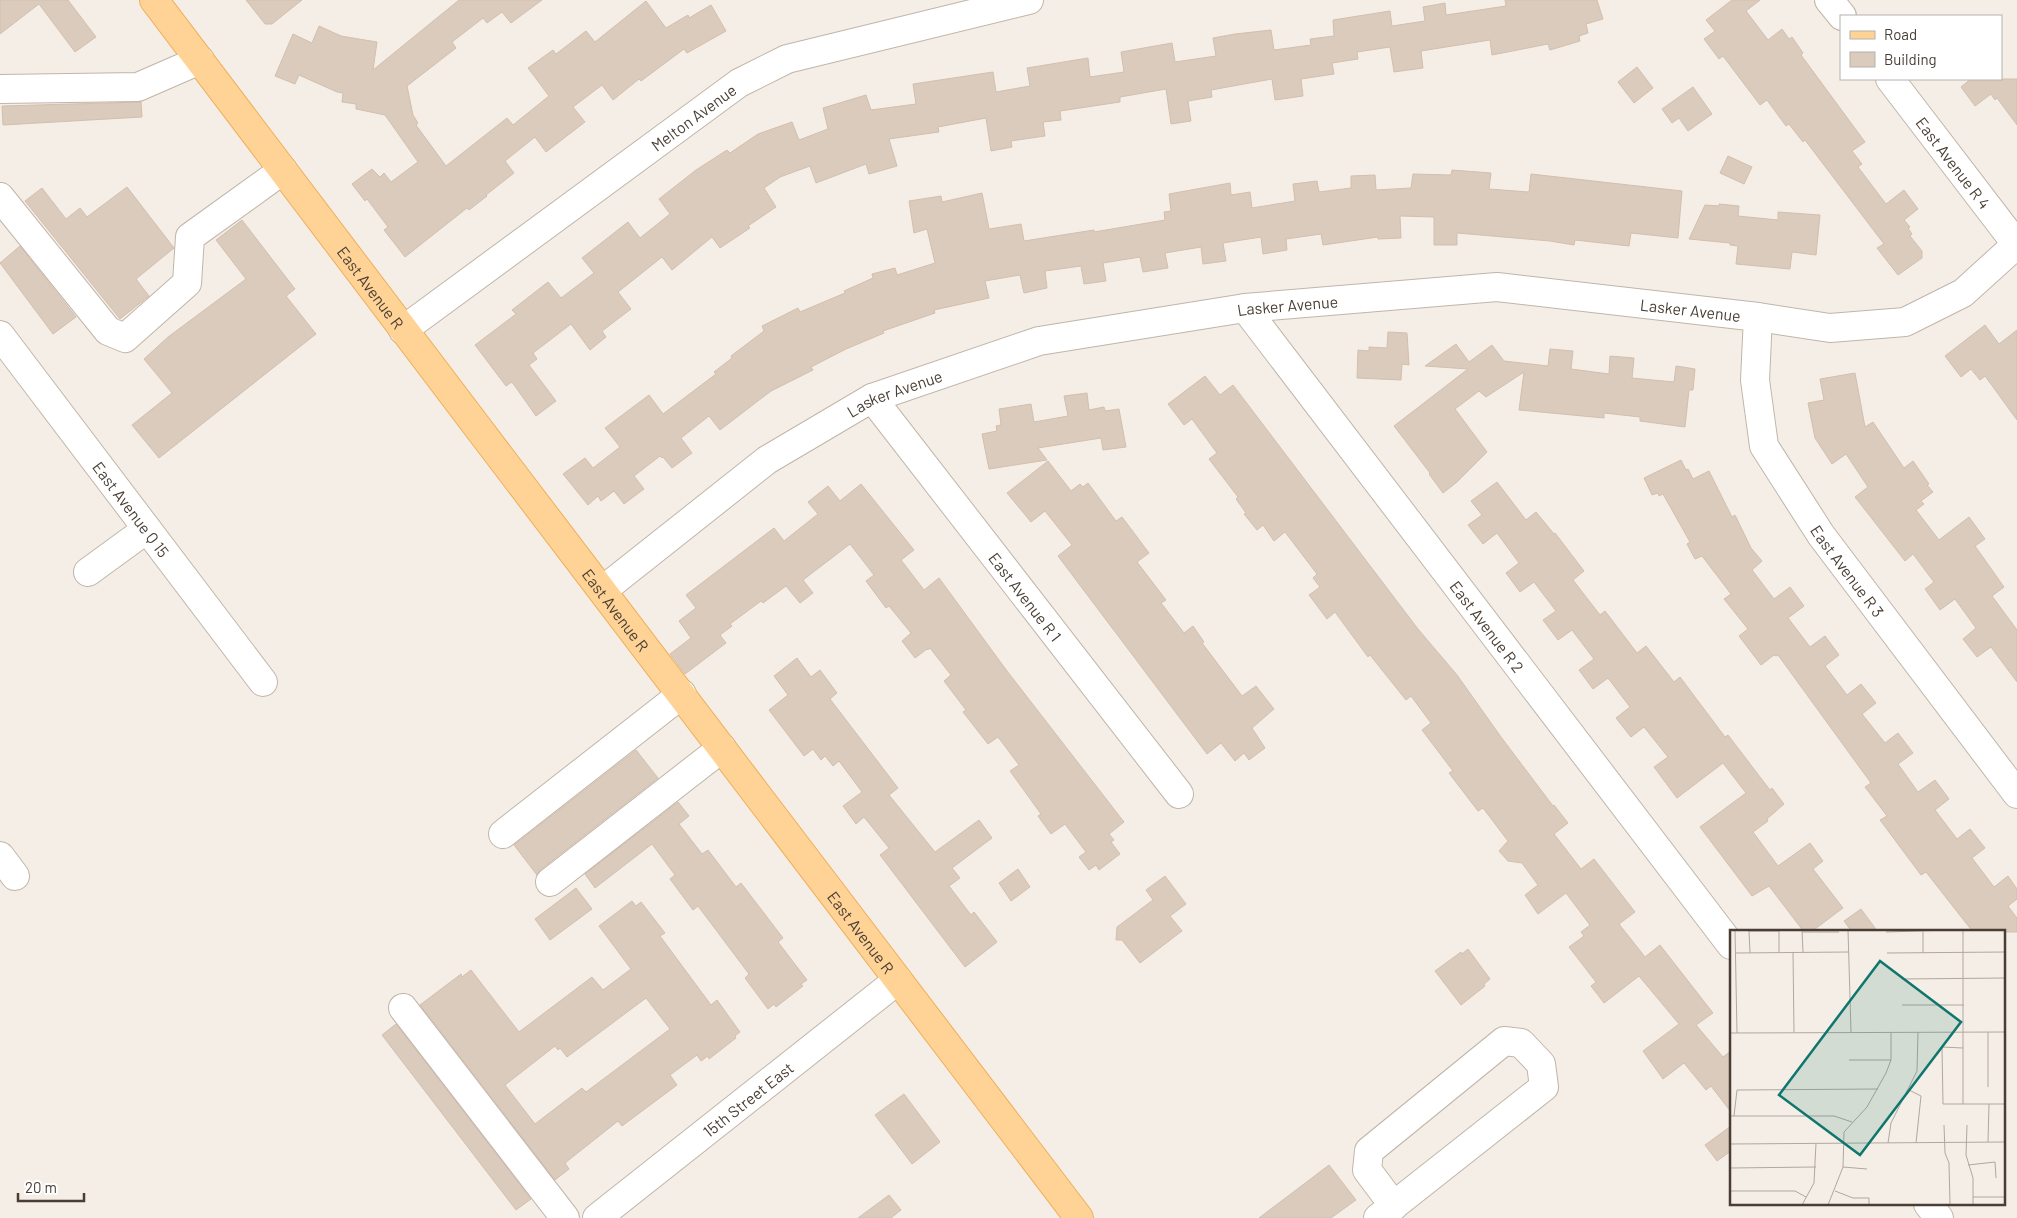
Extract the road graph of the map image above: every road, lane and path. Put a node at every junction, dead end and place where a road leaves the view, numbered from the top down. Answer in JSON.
{"nodes":[{"id":1,"x":154,"y":0,"type":"edge"},
{"id":2,"x":1029,"y":0,"type":"edge"},
{"id":3,"x":1829,"y":0,"type":"edge"},
{"id":4,"x":1841,"y":15,"type":"edge"},
{"id":5,"x":200,"y":60,"type":"junction"},
{"id":6,"x":1891,"y":80,"type":"edge"},
{"id":7,"x":0,"y":89,"type":"edge"},
{"id":8,"x":282,"y":170,"type":"junction"},
{"id":9,"x":0,"y":197,"type":"edge"},
{"id":10,"x":2017,"y":245,"type":"edge"},
{"id":11,"x":1244,"y":308,"type":"junction"},
{"id":12,"x":1758,"y":317,"type":"junction"},
{"id":13,"x":403,"y":330,"type":"junction"},
{"id":14,"x":0,"y":335,"type":"edge"},
{"id":15,"x":872,"y":398,"type":"junction"},
{"id":16,"x":147,"y":529,"type":"junction"},
{"id":17,"x":88,"y":572,"type":"dead end"},
{"id":18,"x":603,"y":590,"type":"junction"},
{"id":19,"x":263,"y":682,"type":"dead end"},
{"id":20,"x":682,"y":694,"type":"junction"},
{"id":21,"x":722,"y":748,"type":"junction"},
{"id":22,"x":1179,"y":794,"type":"dead end"},
{"id":23,"x":2017,"y":794,"type":"edge"},
{"id":24,"x":503,"y":834,"type":"dead end"},
{"id":25,"x":550,"y":882,"type":"dead end"},
{"id":26,"x":1730,"y":944,"type":"edge"},
{"id":27,"x":898,"y":980,"type":"junction"},
{"id":28,"x":403,"y":1008,"type":"dead end"},
{"id":29,"x":1930,"y":1206,"type":"edge"},
{"id":30,"x":1386,"y":1212,"type":"edge"},
{"id":31,"x":565,"y":1218,"type":"edge"},
{"id":32,"x":597,"y":1218,"type":"edge"},
{"id":33,"x":1079,"y":1218,"type":"edge"},
{"id":34,"x":1939,"y":1218,"type":"edge"}],
"edges":[{"from":1,"to":5,"type":"main road","name":"East Avenue R"},
{"from":2,"to":13,"type":"street","name":"Melton Avenue"},
{"from":3,"to":4,"type":"street"},
{"from":5,"to":7,"type":"street"},
{"from":5,"to":8,"type":"main road","name":"East Avenue R"},
{"from":6,"to":10,"type":"street","name":"East Avenue R 4"},
{"from":8,"to":9,"type":"street"},
{"from":8,"to":13,"type":"main road","name":"East Avenue R"},
{"from":10,"to":12,"type":"street","name":"Lasker Avenue"},
{"from":11,"to":12,"type":"street","name":"Lasker Avenue"},
{"from":11,"to":15,"type":"street","name":"Lasker Avenue"},
{"from":11,"to":26,"type":"street","name":"East Avenue R 2"},
{"from":12,"to":23,"type":"street","name":"East Avenue R 3"},
{"from":13,"to":18,"type":"main road","name":"East Avenue R"},
{"from":14,"to":16,"type":"street","name":"East Avenue Q 15"},
{"from":15,"to":18,"type":"street","name":"Lasker Avenue"},
{"from":15,"to":22,"type":"street","name":"East Avenue R 1"},
{"from":16,"to":17,"type":"street"},
{"from":16,"to":19,"type":"street","name":"East Avenue Q 15"},
{"from":18,"to":20,"type":"main road","name":"East Avenue R"},
{"from":20,"to":21,"type":"main road","name":"East Avenue R"},
{"from":20,"to":24,"type":"street"},
{"from":21,"to":25,"type":"street"},
{"from":21,"to":27,"type":"main road","name":"East Avenue R"},
{"from":27,"to":32,"type":"street","name":"15th Street East"},
{"from":27,"to":33,"type":"main road","name":"East Avenue R"},
{"from":28,"to":31,"type":"street"},
{"from":29,"to":34,"type":"street"},
{"from":30,"to":30,"type":"street"}]}
